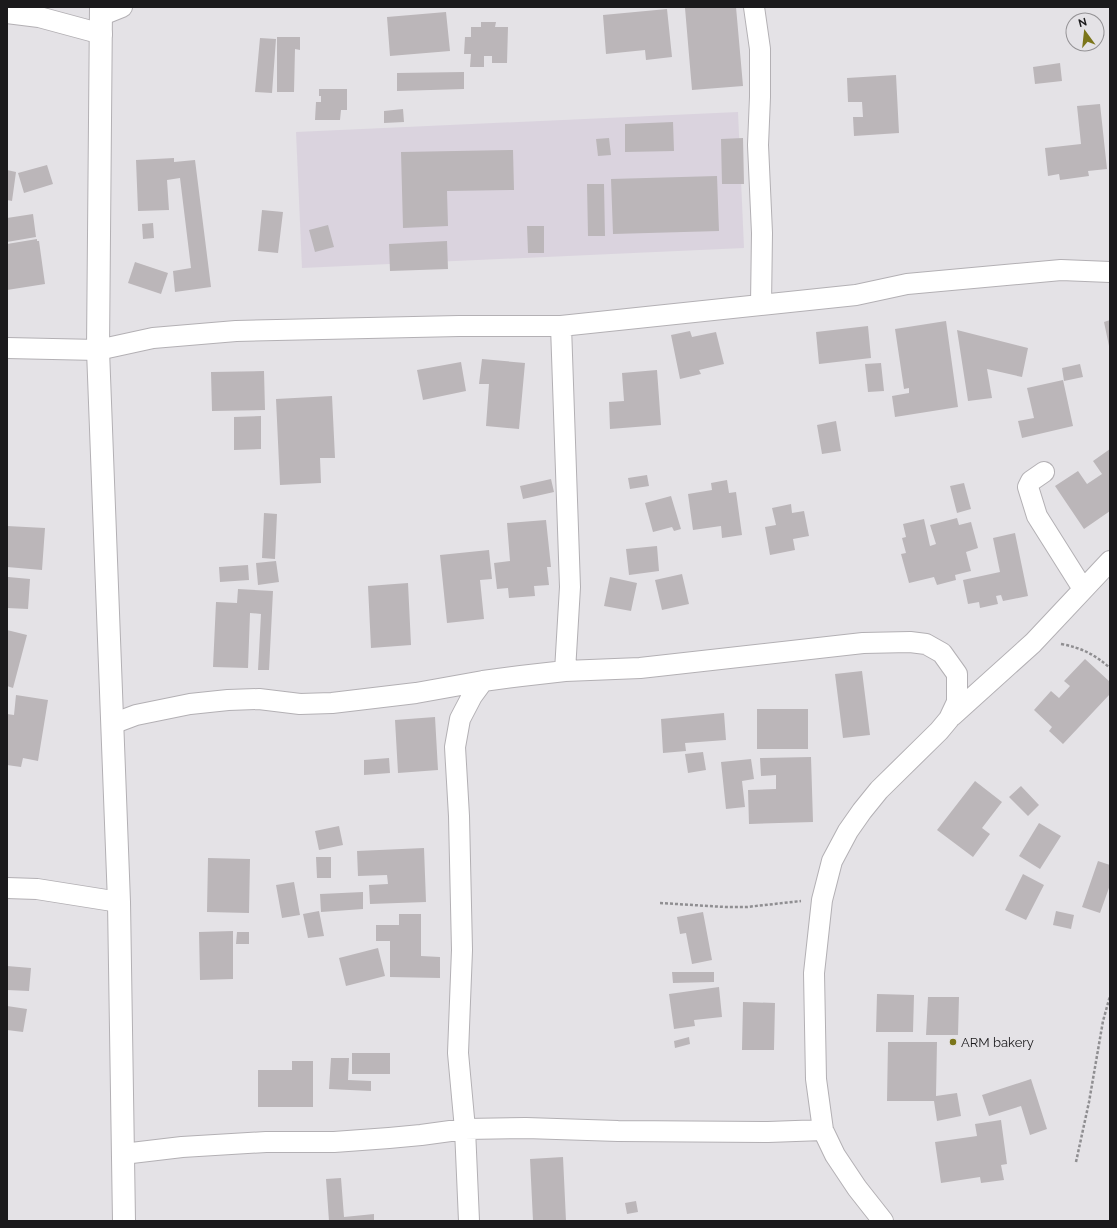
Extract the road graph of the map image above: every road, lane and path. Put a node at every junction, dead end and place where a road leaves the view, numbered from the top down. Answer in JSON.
{"nodes":[{"id":1,"x":122,"y":7,"type":"edge"},
{"id":2,"x":754,"y":7,"type":"edge"},
{"id":3,"x":7,"y":14,"type":"edge"},
{"id":4,"x":102,"y":19,"type":"edge"},
{"id":5,"x":1110,"y":272,"type":"edge"},
{"id":6,"x":761,"y":304,"type":"junction"},
{"id":7,"x":561,"y":326,"type":"junction"},
{"id":8,"x":7,"y":348,"type":"edge"},
{"id":9,"x":98,"y":350,"type":"junction"},
{"id":10,"x":1044,"y":472,"type":"dead end"},
{"id":11,"x":1110,"y":561,"type":"edge"},
{"id":12,"x":1083,"y":589,"type":"junction"},
{"id":13,"x":1033,"y":643,"type":"junction"},
{"id":14,"x":1110,"y":668,"type":"edge"},
{"id":15,"x":565,"y":671,"type":"junction"},
{"id":16,"x":483,"y":681,"type":"junction"},
{"id":17,"x":949,"y":718,"type":"junction"},
{"id":18,"x":112,"y":724,"type":"junction"},
{"id":19,"x":7,"y":888,"type":"edge"},
{"id":20,"x":822,"y":900,"type":"junction"},
{"id":21,"x":119,"y":902,"type":"junction"},
{"id":22,"x":660,"y":903,"type":"dead end"},
{"id":23,"x":1110,"y":996,"type":"edge"},
{"id":24,"x":465,"y":1129,"type":"junction"},
{"id":25,"x":823,"y":1130,"type":"junction"},
{"id":26,"x":123,"y":1154,"type":"junction"},
{"id":27,"x":1076,"y":1162,"type":"dead end"},
{"id":28,"x":124,"y":1221,"type":"edge"},
{"id":29,"x":469,"y":1221,"type":"edge"},
{"id":30,"x":883,"y":1221,"type":"edge"}],
"edges":[{"from":1,"to":4,"type":"street"},
{"from":2,"to":6,"type":"street"},
{"from":3,"to":4,"type":"street"},
{"from":4,"to":9,"type":"street"},
{"from":5,"to":6,"type":"street"},
{"from":6,"to":7,"type":"street"},
{"from":7,"to":9,"type":"street"},
{"from":7,"to":15,"type":"street"},
{"from":8,"to":9,"type":"street"},
{"from":9,"to":18,"type":"street"},
{"from":10,"to":12,"type":"street"},
{"from":11,"to":12,"type":"street"},
{"from":12,"to":13,"type":"street"},
{"from":13,"to":14,"type":"path"},
{"from":13,"to":17,"type":"street"},
{"from":15,"to":16,"type":"street"},
{"from":15,"to":17,"type":"street"},
{"from":16,"to":18,"type":"street"},
{"from":16,"to":24,"type":"street"},
{"from":17,"to":20,"type":"street"},
{"from":18,"to":21,"type":"street"},
{"from":19,"to":21,"type":"street"},
{"from":20,"to":22,"type":"path"},
{"from":20,"to":25,"type":"street"},
{"from":21,"to":26,"type":"street"},
{"from":23,"to":27,"type":"path"},
{"from":24,"to":25,"type":"street"},
{"from":24,"to":26,"type":"street"},
{"from":24,"to":29,"type":"street"},
{"from":25,"to":30,"type":"street"},
{"from":26,"to":28,"type":"street"}]}
